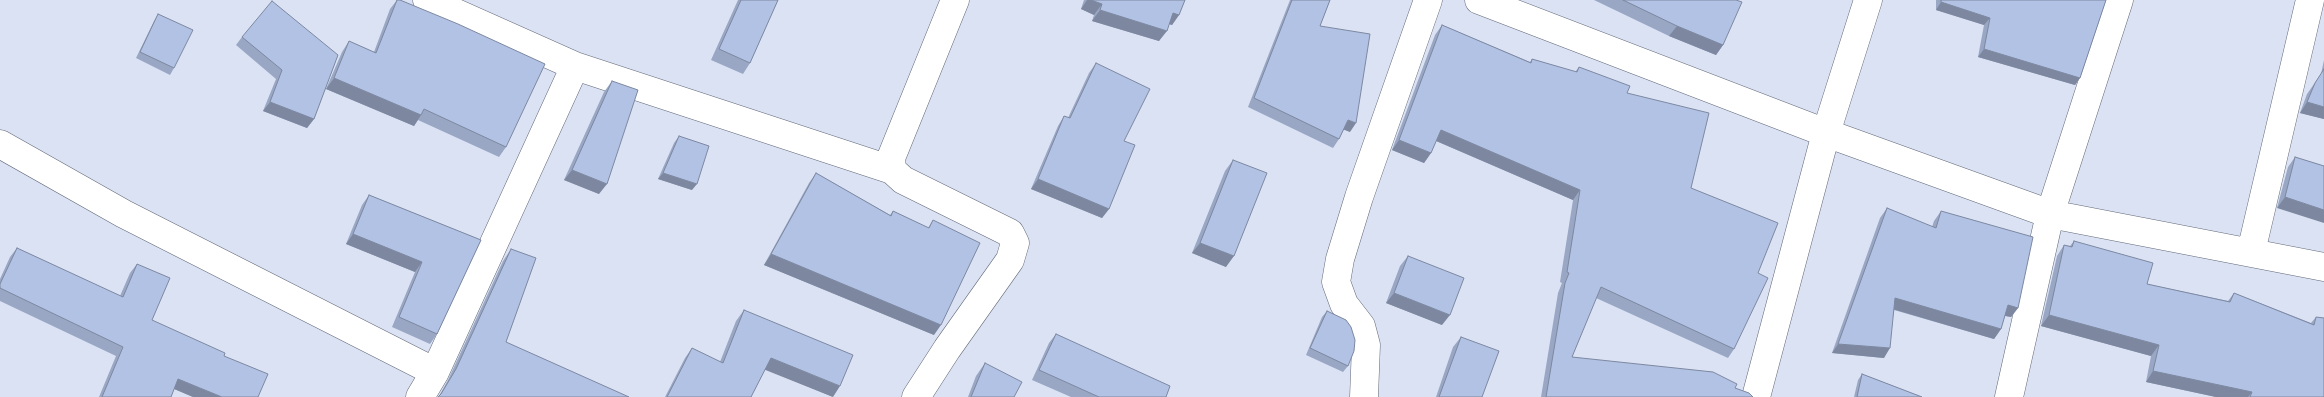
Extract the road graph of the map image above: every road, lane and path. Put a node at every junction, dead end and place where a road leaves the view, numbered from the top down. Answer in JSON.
{"nodes":[{"id":1,"x":427,"y":0,"type":"edge"},
{"id":2,"x":955,"y":0,"type":"edge"},
{"id":3,"x":1428,"y":0,"type":"edge"},
{"id":4,"x":1478,"y":0,"type":"edge"},
{"id":5,"x":1868,"y":0,"type":"edge"},
{"id":6,"x":2119,"y":0,"type":"edge"},
{"id":7,"x":2310,"y":0,"type":"edge"},
{"id":8,"x":1516,"y":7,"type":"edge"},
{"id":9,"x":575,"y":66,"type":"junction"},
{"id":10,"x":1826,"y":133,"type":"junction"},
{"id":11,"x":0,"y":144,"type":"edge"},
{"id":12,"x":892,"y":170,"type":"junction"},
{"id":13,"x":2050,"y":214,"type":"junction"},
{"id":14,"x":2251,"y":252,"type":"junction"},
{"id":15,"x":2324,"y":267,"type":"edge"},
{"id":16,"x":435,"y":372,"type":"junction"},
{"id":17,"x":420,"y":397,"type":"edge"},
{"id":18,"x":916,"y":397,"type":"edge"},
{"id":19,"x":1364,"y":397,"type":"edge"},
{"id":20,"x":1756,"y":397,"type":"edge"},
{"id":21,"x":2009,"y":397,"type":"edge"}],
"edges":[{"from":1,"to":9,"type":"street"},
{"from":2,"to":12,"type":"street"},
{"from":3,"to":19,"type":"street"},
{"from":4,"to":8,"type":"street"},
{"from":5,"to":10,"type":"street"},
{"from":6,"to":13,"type":"street"},
{"from":7,"to":14,"type":"street"},
{"from":8,"to":10,"type":"street"},
{"from":9,"to":12,"type":"street"},
{"from":9,"to":16,"type":"street"},
{"from":10,"to":13,"type":"street"},
{"from":10,"to":20,"type":"street"},
{"from":11,"to":16,"type":"street"},
{"from":12,"to":18,"type":"street"},
{"from":13,"to":14,"type":"street"},
{"from":13,"to":21,"type":"street"},
{"from":14,"to":15,"type":"street"},
{"from":16,"to":17,"type":"street"}]}
